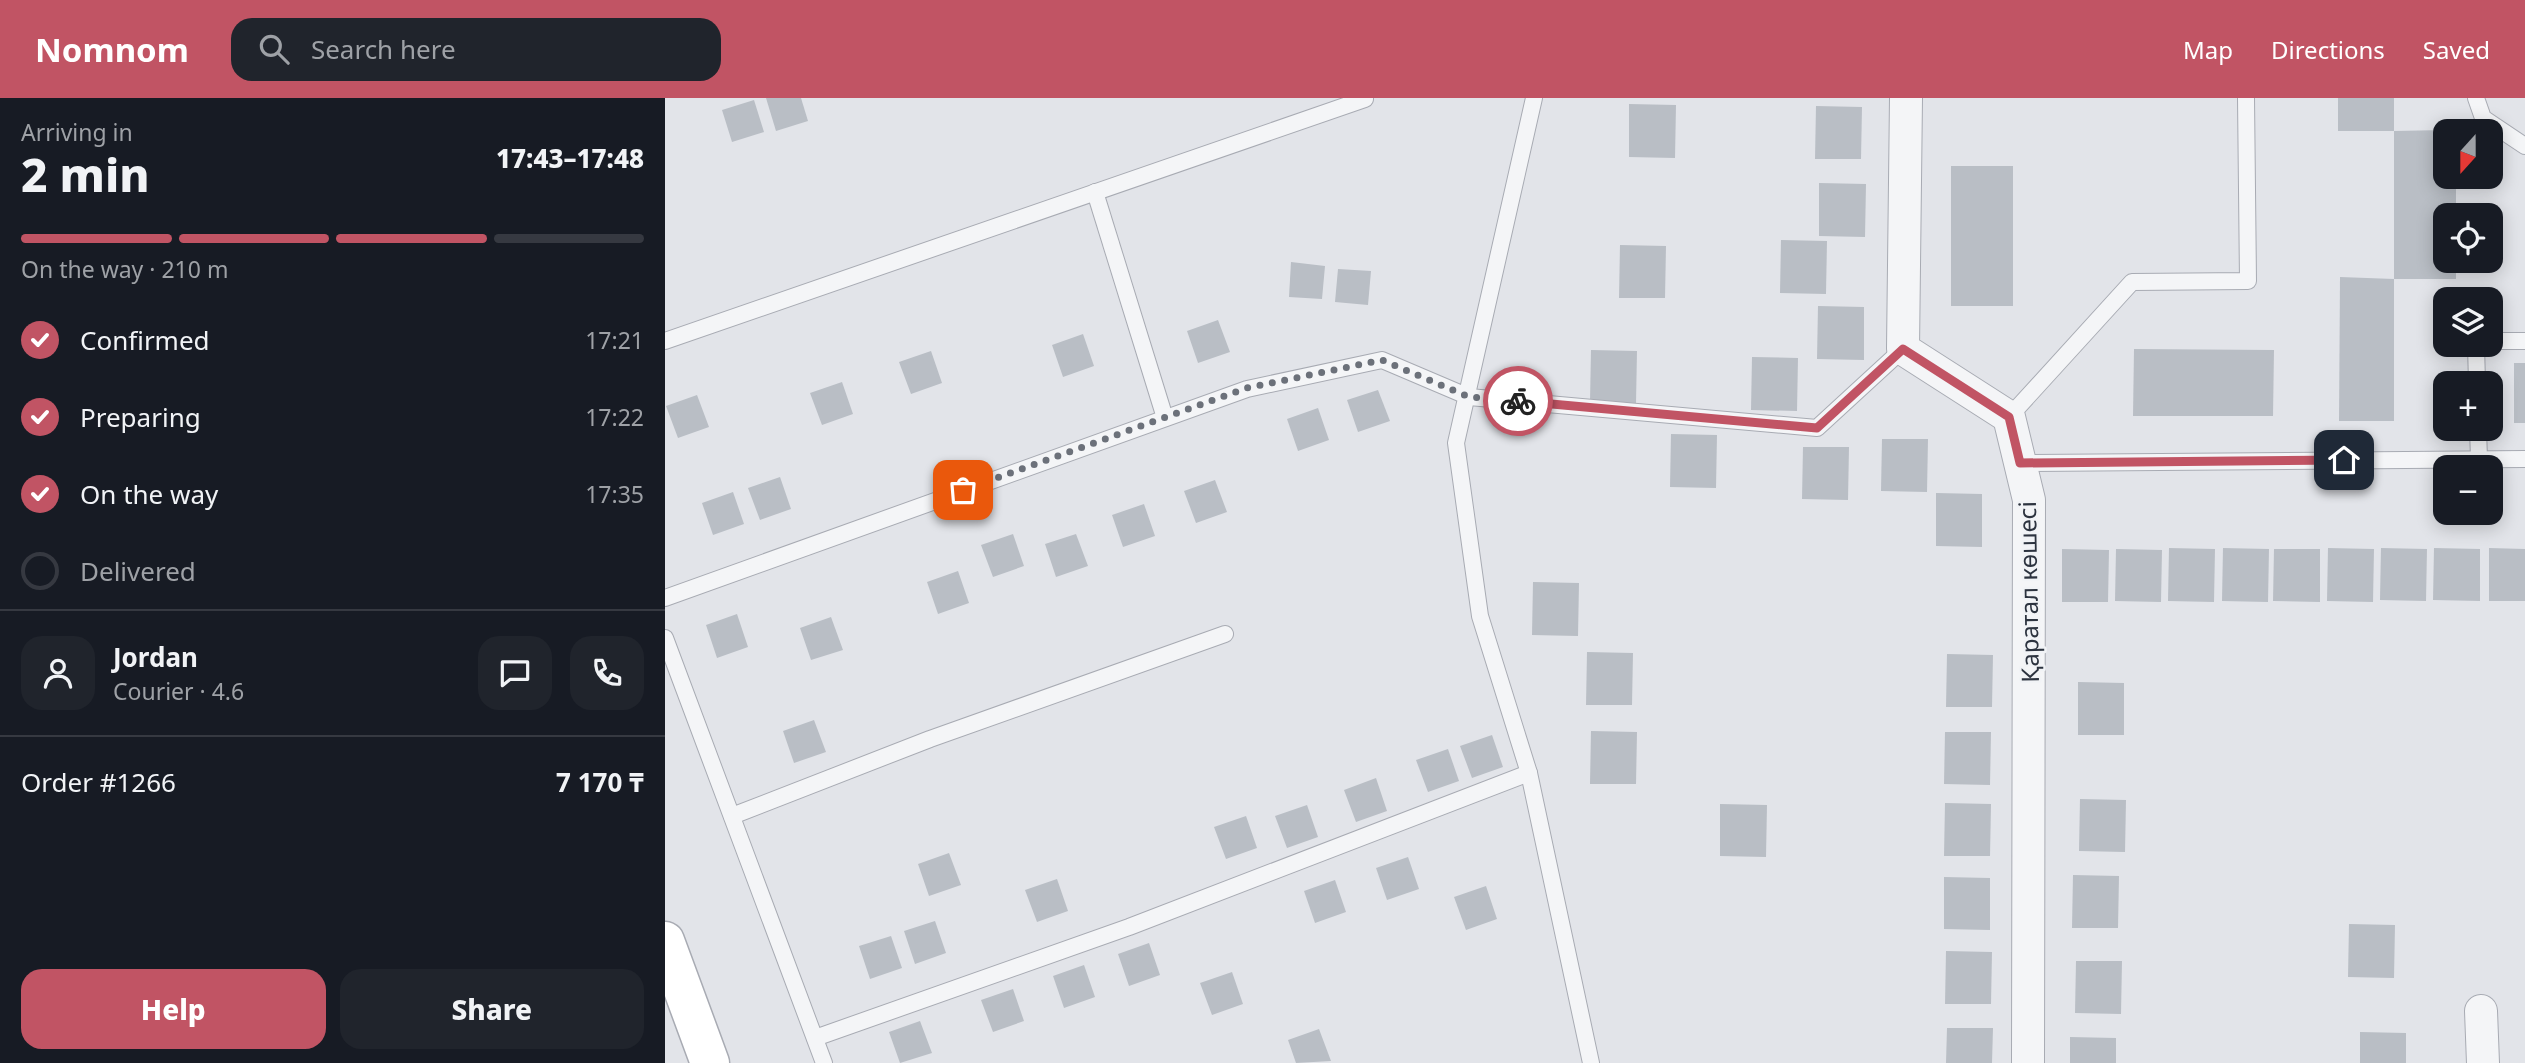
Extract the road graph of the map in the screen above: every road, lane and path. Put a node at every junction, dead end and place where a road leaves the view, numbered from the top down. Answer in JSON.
{"nodes":[{"id":1,"x":1534,"y":98,"type":"edge"},
{"id":2,"x":1906,"y":98,"type":"edge"},
{"id":3,"x":2246,"y":98,"type":"edge"},
{"id":4,"x":2476,"y":98,"type":"edge"},
{"id":5,"x":1365,"y":99,"type":"edge"},
{"id":6,"x":2525,"y":146,"type":"edge"},
{"id":7,"x":1095,"y":192,"type":"junction"},
{"id":8,"x":665,"y":341,"type":"edge"},
{"id":9,"x":2503,"y":341,"type":"edge"},
{"id":10,"x":2525,"y":341,"type":"edge"},
{"id":11,"x":1903,"y":349,"type":"junction"},
{"id":12,"x":1469,"y":397,"type":"junction"},
{"id":13,"x":2009,"y":417,"type":"junction"},
{"id":14,"x":1165,"y":418,"type":"junction"},
{"id":15,"x":2503,"y":459,"type":"edge"},
{"id":16,"x":2525,"y":459,"type":"edge"},
{"id":17,"x":2433,"y":460,"type":"edge"},
{"id":18,"x":2020,"y":463,"type":"junction"},
{"id":19,"x":665,"y":598,"type":"edge"},
{"id":20,"x":1225,"y":634,"type":"dead end"},
{"id":21,"x":665,"y":638,"type":"edge"},
{"id":22,"x":1529,"y":773,"type":"junction"},
{"id":23,"x":731,"y":816,"type":"junction"},
{"id":24,"x":665,"y":941,"type":"edge"},
{"id":25,"x":2481,"y":1011,"type":"dead end"},
{"id":26,"x":815,"y":1038,"type":"junction"},
{"id":27,"x":710,"y":1063,"type":"edge"},
{"id":28,"x":824,"y":1063,"type":"edge"},
{"id":29,"x":1591,"y":1063,"type":"edge"},
{"id":30,"x":2028,"y":1063,"type":"edge"},
{"id":31,"x":2483,"y":1063,"type":"edge"}],
"edges":[{"from":1,"to":12,"type":"lane"},
{"from":2,"to":11,"type":"street"},
{"from":3,"to":13,"type":"lane"},
{"from":4,"to":6,"type":"lane"},
{"from":5,"to":7,"type":"lane"},
{"from":7,"to":8,"type":"lane"},
{"from":7,"to":14,"type":"lane"},
{"from":9,"to":10,"type":"lane"},
{"from":11,"to":12,"type":"lane"},
{"from":11,"to":13,"type":"street"},
{"from":12,"to":14,"type":"lane"},
{"from":12,"to":22,"type":"lane"},
{"from":13,"to":18,"type":"street","name":"Қаратал көшесі"},
{"from":14,"to":19,"type":"lane"},
{"from":15,"to":16,"type":"lane"},
{"from":17,"to":18,"type":"lane"},
{"from":18,"to":30,"type":"street","name":"Қаратал көшесі"},
{"from":20,"to":23,"type":"lane"},
{"from":21,"to":23,"type":"lane"},
{"from":22,"to":26,"type":"lane"},
{"from":22,"to":29,"type":"lane"},
{"from":23,"to":26,"type":"lane"},
{"from":24,"to":27,"type":"main road"},
{"from":25,"to":31,"type":"street"},
{"from":26,"to":28,"type":"lane"}]}
